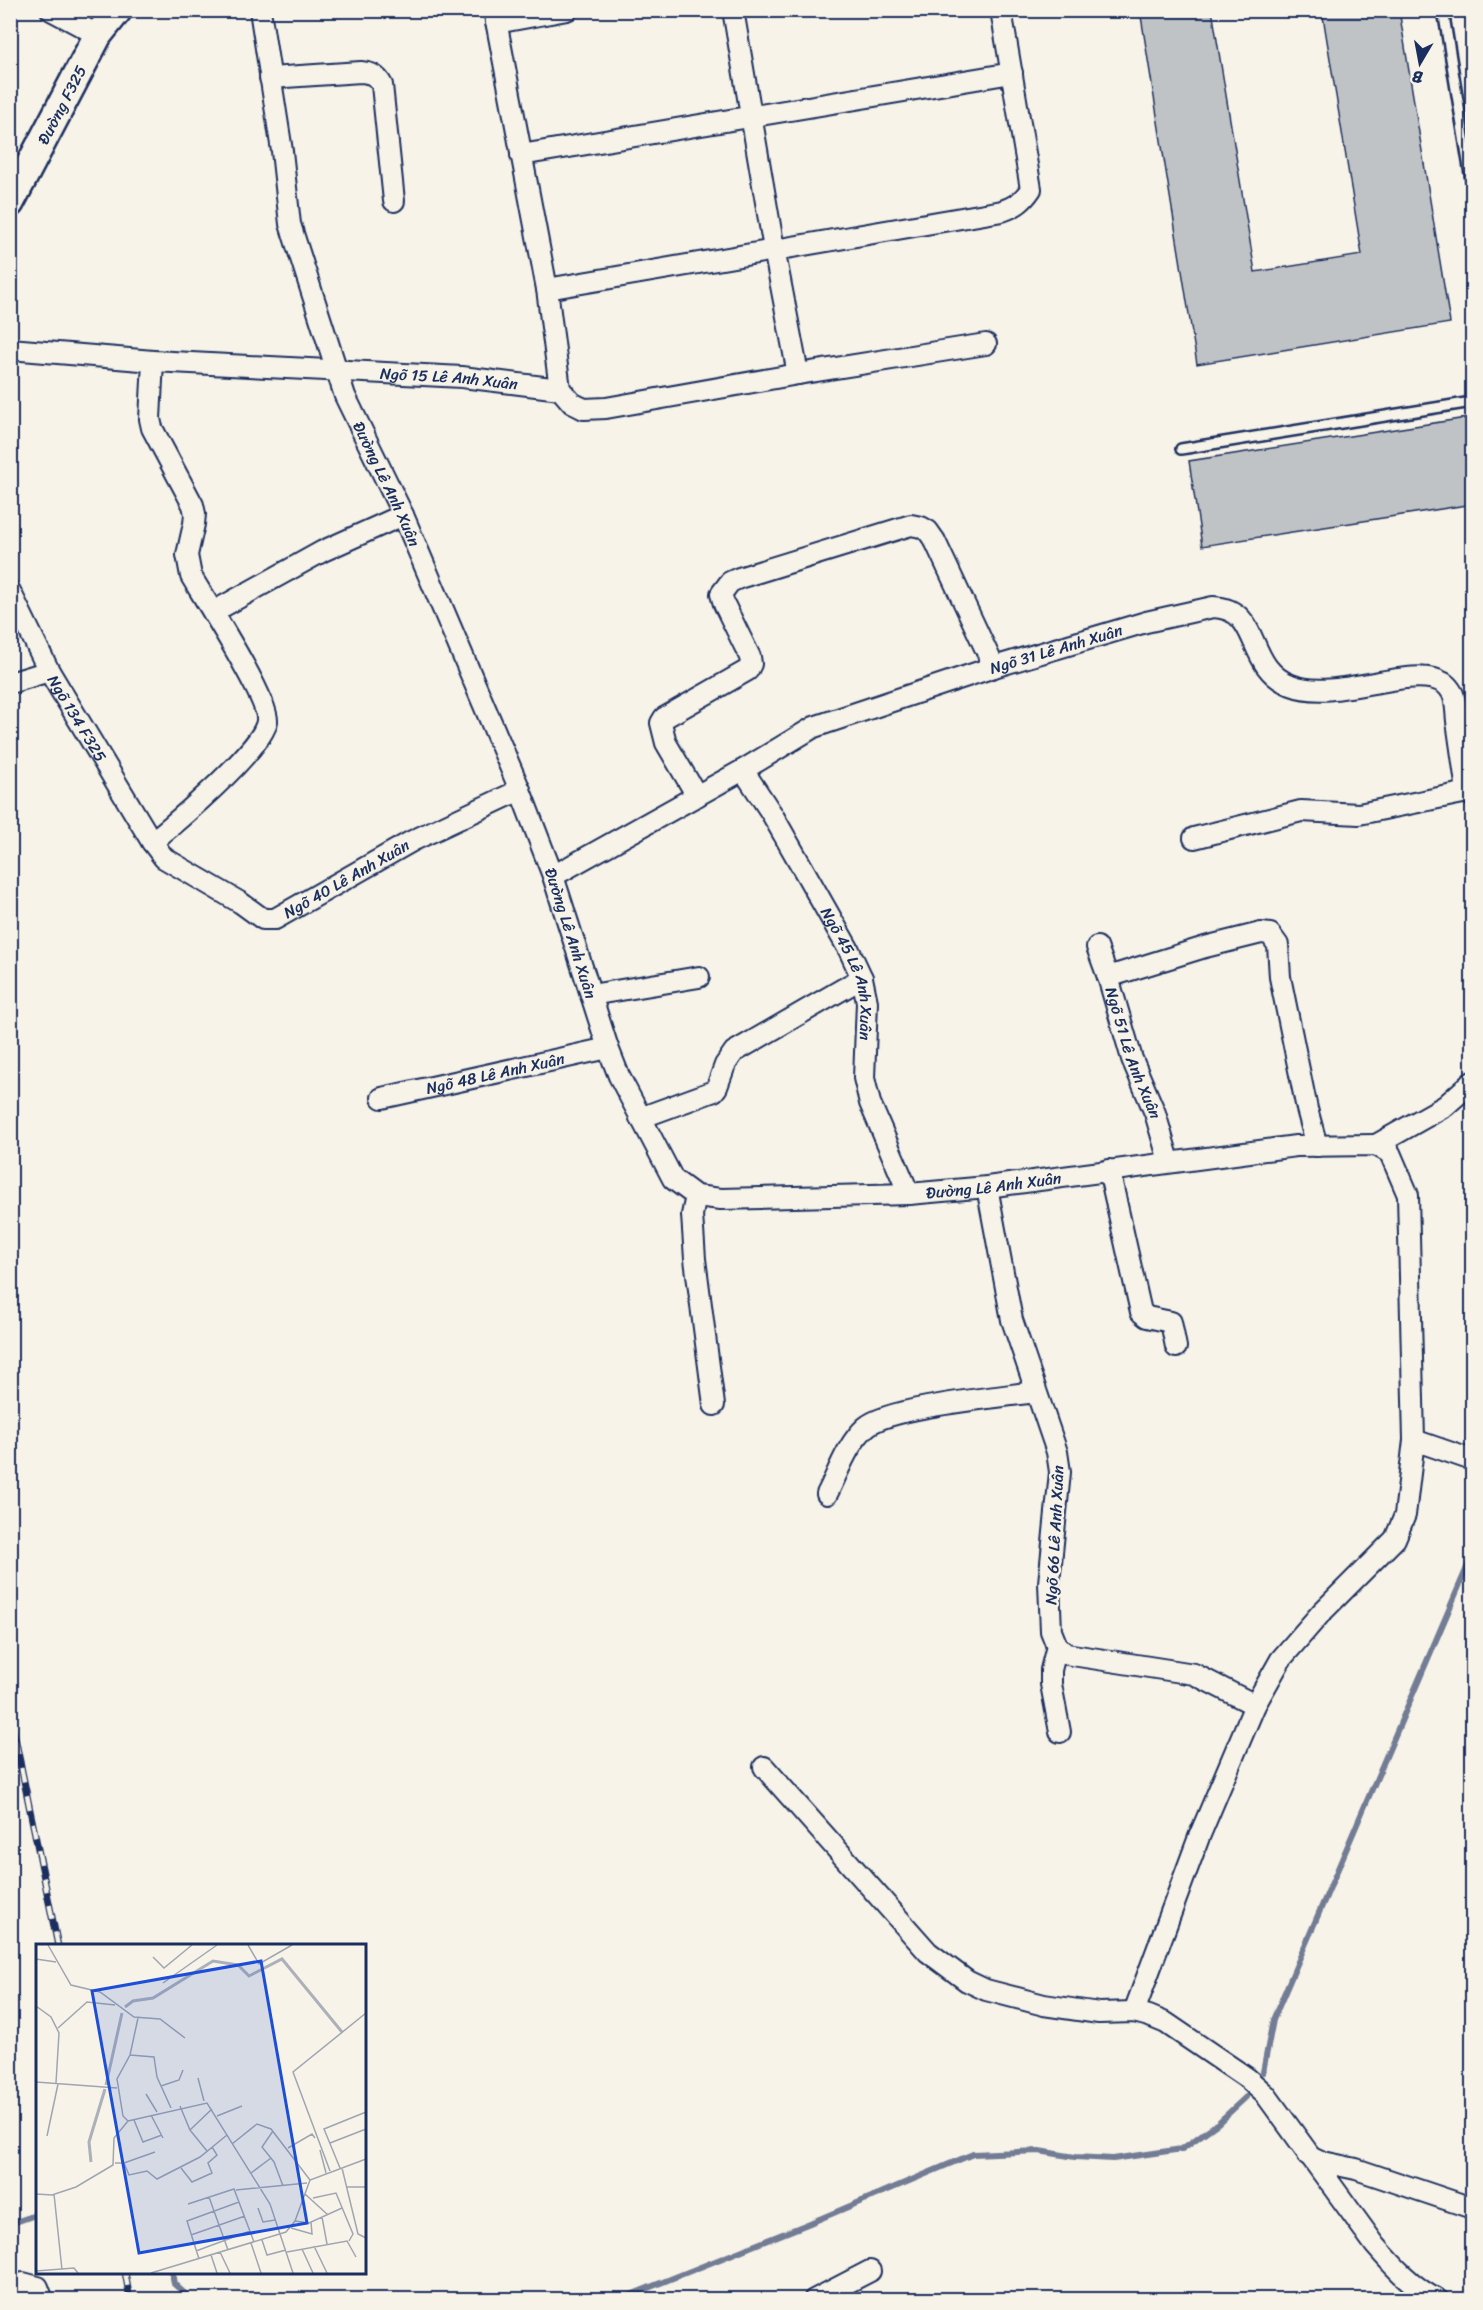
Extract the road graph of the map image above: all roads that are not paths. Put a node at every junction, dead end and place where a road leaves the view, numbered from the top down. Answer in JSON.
{"nodes":[{"id":1,"x":51,"y":10,"type":"edge"},
{"id":2,"x":118,"y":10,"type":"edge"},
{"id":3,"x":260,"y":10,"type":"edge"},
{"id":4,"x":567,"y":10,"type":"edge"},
{"id":5,"x":733,"y":10,"type":"edge"},
{"id":6,"x":1001,"y":10,"type":"edge"},
{"id":7,"x":1443,"y":10,"type":"edge"},
{"id":8,"x":495,"y":16,"type":"edge"},
{"id":9,"x":98,"y":35,"type":"junction"},
{"id":10,"x":1012,"y":73,"type":"junction"},
{"id":11,"x":270,"y":78,"type":"junction"},
{"id":12,"x":751,"y":115,"type":"junction"},
{"id":13,"x":521,"y":155,"type":"junction"},
{"id":14,"x":1473,"y":186,"type":"edge"},
{"id":15,"x":394,"y":201,"type":"dead end"},
{"id":16,"x":10,"y":203,"type":"edge"},
{"id":17,"x":774,"y":249,"type":"junction"},
{"id":18,"x":547,"y":289,"type":"junction"},
{"id":19,"x":986,"y":344,"type":"dead end"},
{"id":20,"x":10,"y":349,"type":"edge"},
{"id":21,"x":153,"y":361,"type":"junction"},
{"id":22,"x":335,"y":370,"type":"junction"},
{"id":23,"x":798,"y":374,"type":"junction"},
{"id":24,"x":560,"y":389,"type":"junction"},
{"id":25,"x":1473,"y":402,"type":"edge"},
{"id":26,"x":1181,"y":449,"type":"dead end"},
{"id":27,"x":403,"y":515,"type":"junction"},
{"id":28,"x":10,"y":591,"type":"edge"},
{"id":29,"x":213,"y":612,"type":"junction"},
{"id":30,"x":994,"y":667,"type":"junction"},
{"id":31,"x":49,"y":671,"type":"junction"},
{"id":32,"x":10,"y":683,"type":"edge"},
{"id":33,"x":743,"y":770,"type":"junction"},
{"id":34,"x":519,"y":790,"type":"junction"},
{"id":35,"x":1470,"y":794,"type":"edge"},
{"id":36,"x":697,"y":796,"type":"junction"},
{"id":37,"x":1194,"y":838,"type":"dead end"},
{"id":38,"x":152,"y":842,"type":"junction"},
{"id":39,"x":553,"y":876,"type":"junction"},
{"id":40,"x":1097,"y":947,"type":"dead end"},
{"id":41,"x":699,"y":977,"type":"dead end"},
{"id":42,"x":861,"y":978,"type":"junction"},
{"id":43,"x":1108,"y":978,"type":"junction"},
{"id":44,"x":591,"y":995,"type":"junction"},
{"id":45,"x":608,"y":1048,"type":"junction"},
{"id":46,"x":1473,"y":1082,"type":"edge"},
{"id":47,"x":382,"y":1098,"type":"dead end"},
{"id":48,"x":640,"y":1118,"type":"junction"},
{"id":49,"x":1376,"y":1145,"type":"junction"},
{"id":50,"x":1317,"y":1146,"type":"junction"},
{"id":51,"x":1169,"y":1161,"type":"junction"},
{"id":52,"x":1109,"y":1170,"type":"junction"},
{"id":53,"x":987,"y":1187,"type":"junction"},
{"id":54,"x":909,"y":1194,"type":"junction"},
{"id":55,"x":696,"y":1196,"type":"junction"},
{"id":56,"x":1176,"y":1347,"type":"dead end"},
{"id":57,"x":1035,"y":1392,"type":"junction"},
{"id":58,"x":714,"y":1405,"type":"dead end"},
{"id":59,"x":1414,"y":1440,"type":"junction"},
{"id":60,"x":1473,"y":1460,"type":"edge"},
{"id":61,"x":827,"y":1494,"type":"dead end"},
{"id":62,"x":1057,"y":1646,"type":"junction"},
{"id":63,"x":1254,"y":1705,"type":"junction"},
{"id":64,"x":1060,"y":1732,"type":"dead end"},
{"id":65,"x":764,"y":1767,"type":"dead end"},
{"id":66,"x":1134,"y":2012,"type":"junction"},
{"id":67,"x":1308,"y":2155,"type":"junction"},
{"id":68,"x":1473,"y":2208,"type":"edge"},
{"id":69,"x":870,"y":2271,"type":"dead end"},
{"id":70,"x":10,"y":2287,"type":"edge"},
{"id":71,"x":43,"y":2300,"type":"edge"},
{"id":72,"x":814,"y":2300,"type":"edge"},
{"id":73,"x":1438,"y":2300,"type":"edge"}],
"edges":[{"from":1,"to":9,"type":"street"},
{"from":2,"to":9,"type":"main road","name":"Đường F325"},
{"from":3,"to":11,"type":"street","name":"Đường Lê Anh Xuân"},
{"from":4,"to":8,"type":"street"},
{"from":5,"to":12,"type":"street"},
{"from":6,"to":10,"type":"street"},
{"from":7,"to":14,"type":"lane"},
{"from":8,"to":13,"type":"street"},
{"from":9,"to":16,"type":"main road","name":"Đường F325"},
{"from":10,"to":12,"type":"street"},
{"from":10,"to":17,"type":"street"},
{"from":11,"to":15,"type":"street"},
{"from":11,"to":22,"type":"street","name":"Đường Lê Anh Xuân"},
{"from":12,"to":13,"type":"street"},
{"from":12,"to":17,"type":"street"},
{"from":13,"to":18,"type":"street"},
{"from":17,"to":18,"type":"street"},
{"from":17,"to":23,"type":"street"},
{"from":18,"to":24,"type":"street"},
{"from":19,"to":23,"type":"street"},
{"from":20,"to":21,"type":"street","name":"Ngõ 15 Lê Anh Xuân"},
{"from":21,"to":22,"type":"street","name":"Ngõ 15 Lê Anh Xuân"},
{"from":21,"to":29,"type":"street"},
{"from":22,"to":24,"type":"street","name":"Ngõ 15 Lê Anh Xuân"},
{"from":22,"to":27,"type":"street","name":"Đường Lê Anh Xuân"},
{"from":23,"to":24,"type":"street"},
{"from":25,"to":26,"type":"lane"},
{"from":27,"to":29,"type":"street"},
{"from":27,"to":34,"type":"street","name":"Đường Lê Anh Xuân"},
{"from":28,"to":31,"type":"street","name":"Ngõ 134 F325"},
{"from":29,"to":38,"type":"street"},
{"from":30,"to":33,"type":"street","name":"Ngõ 31 Lê Anh Xuân"},
{"from":30,"to":35,"type":"street","name":"Ngõ 31 Lê Anh Xuân"},
{"from":30,"to":36,"type":"street"},
{"from":31,"to":32,"type":"street"},
{"from":31,"to":38,"type":"street","name":"Ngõ 134 F325"},
{"from":33,"to":36,"type":"street","name":"Ngõ 31 Lê Anh Xuân"},
{"from":33,"to":42,"type":"street","name":"Ngõ 45 Lê Anh Xuân"},
{"from":34,"to":38,"type":"street","name":"Ngõ 40 Lê Anh Xuân"},
{"from":34,"to":39,"type":"street","name":"Đường Lê Anh Xuân"},
{"from":35,"to":37,"type":"street"},
{"from":36,"to":39,"type":"street","name":"Ngõ 31 Lê Anh Xuân"},
{"from":39,"to":44,"type":"street","name":"Đường Lê Anh Xuân"},
{"from":40,"to":43,"type":"street","name":"Ngõ 51 Lê Anh Xuân"},
{"from":41,"to":44,"type":"street"},
{"from":42,"to":48,"type":"street"},
{"from":42,"to":54,"type":"street","name":"Ngõ 45 Lê Anh Xuân"},
{"from":43,"to":50,"type":"street"},
{"from":43,"to":51,"type":"street","name":"Ngõ 51 Lê Anh Xuân"},
{"from":44,"to":45,"type":"street","name":"Đường Lê Anh Xuân"},
{"from":45,"to":47,"type":"street","name":"Ngõ 48 Lê Anh Xuân"},
{"from":45,"to":48,"type":"street","name":"Đường Lê Anh Xuân"},
{"from":46,"to":49,"type":"street"},
{"from":48,"to":55,"type":"street","name":"Đường Lê Anh Xuân"},
{"from":49,"to":50,"type":"street","name":"Đường Lê Anh Xuân"},
{"from":49,"to":59,"type":"street"},
{"from":50,"to":51,"type":"street","name":"Đường Lê Anh Xuân"},
{"from":51,"to":52,"type":"street","name":"Đường Lê Anh Xuân"},
{"from":52,"to":53,"type":"street","name":"Đường Lê Anh Xuân"},
{"from":52,"to":56,"type":"street"},
{"from":53,"to":54,"type":"street","name":"Đường Lê Anh Xuân"},
{"from":53,"to":57,"type":"street","name":"Ngõ 66 Lê Anh Xuân"},
{"from":54,"to":55,"type":"street","name":"Đường Lê Anh Xuân"},
{"from":55,"to":58,"type":"street"},
{"from":57,"to":61,"type":"street"},
{"from":57,"to":62,"type":"street","name":"Ngõ 66 Lê Anh Xuân"},
{"from":59,"to":60,"type":"street"},
{"from":59,"to":63,"type":"street"},
{"from":62,"to":63,"type":"street"},
{"from":62,"to":64,"type":"street"},
{"from":63,"to":66,"type":"street"},
{"from":65,"to":66,"type":"street"},
{"from":66,"to":67,"type":"street"},
{"from":67,"to":68,"type":"street"},
{"from":67,"to":73,"type":"street"},
{"from":69,"to":72,"type":"street"},
{"from":70,"to":71,"type":"street"}]}
